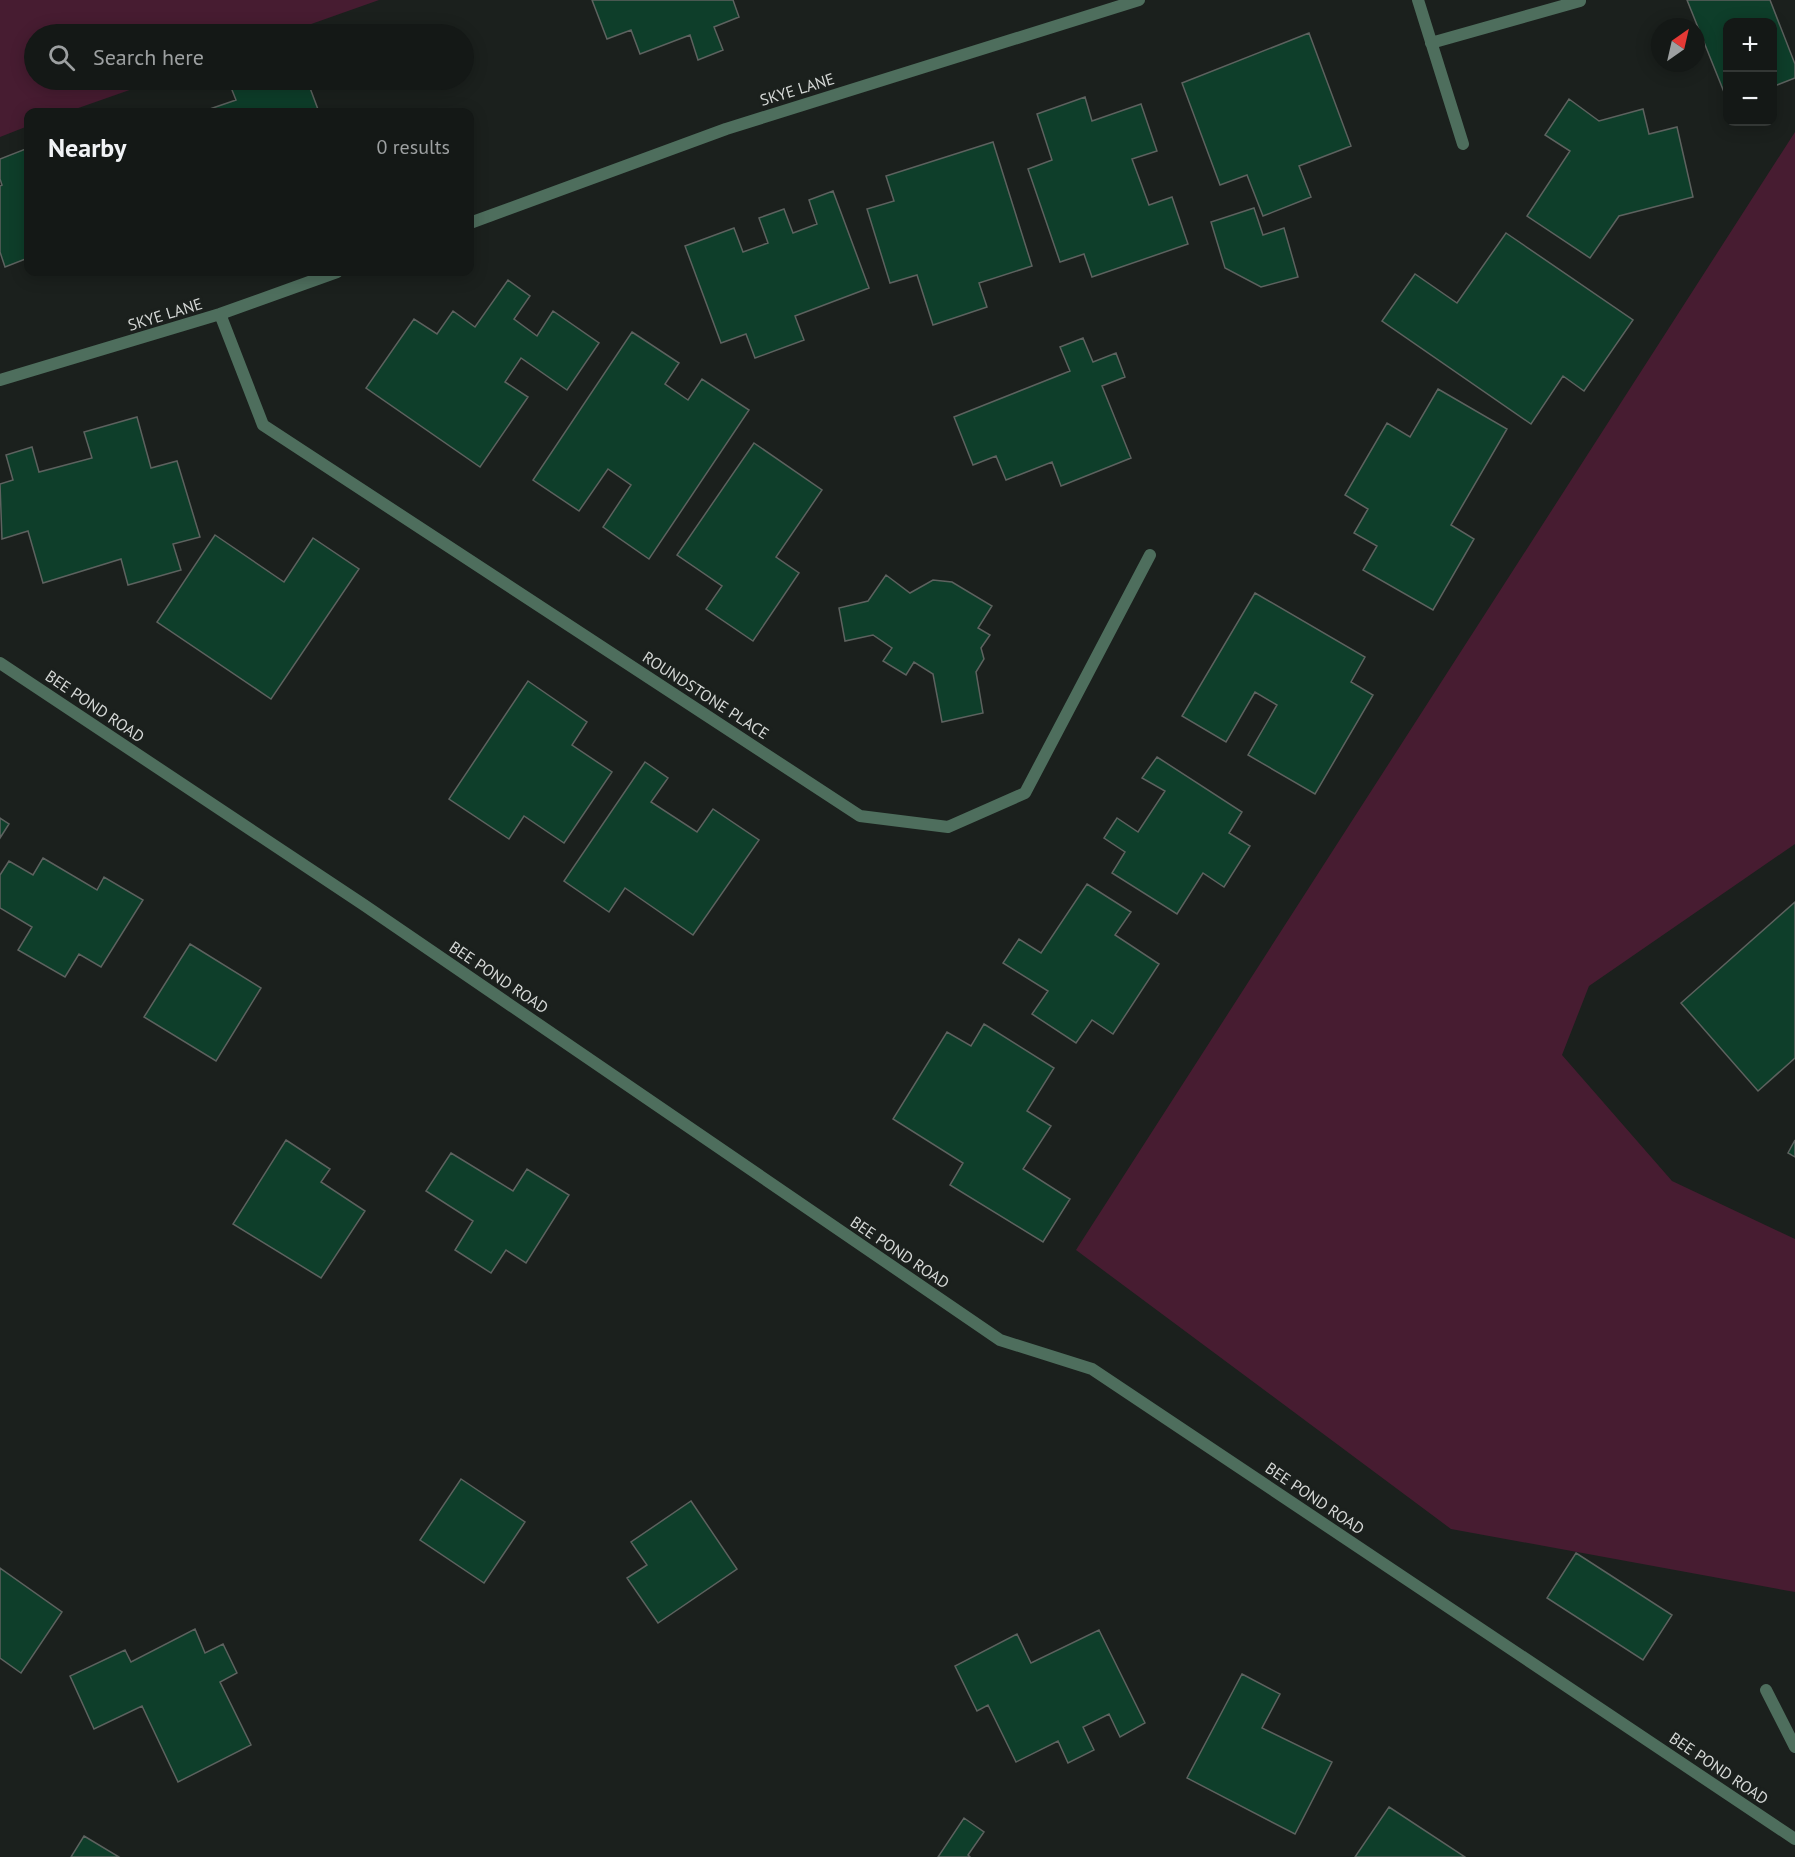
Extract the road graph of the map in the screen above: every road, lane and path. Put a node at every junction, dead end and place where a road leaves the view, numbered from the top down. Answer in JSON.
{"nodes":[{"id":1,"x":1139,"y":0,"type":"edge"},
{"id":2,"x":1418,"y":0,"type":"edge"},
{"id":3,"x":1580,"y":1,"type":"edge"},
{"id":4,"x":1431,"y":42,"type":"junction"},
{"id":5,"x":1463,"y":144,"type":"dead end"},
{"id":6,"x":474,"y":222,"type":"edge"},
{"id":7,"x":325,"y":276,"type":"edge"},
{"id":8,"x":220,"y":314,"type":"junction"},
{"id":9,"x":0,"y":380,"type":"edge"},
{"id":10,"x":1150,"y":555,"type":"dead end"},
{"id":11,"x":0,"y":663,"type":"edge"},
{"id":12,"x":1766,"y":1690,"type":"dead end"},
{"id":13,"x":1795,"y":1747,"type":"edge"},
{"id":14,"x":1795,"y":1839,"type":"edge"}],
"edges":[{"from":1,"to":6,"type":"street","name":"SKYE LANE"},
{"from":2,"to":4,"type":"street"},
{"from":3,"to":4,"type":"street"},
{"from":4,"to":5,"type":"street"},
{"from":7,"to":8,"type":"street","name":"SKYE LANE"},
{"from":8,"to":9,"type":"street","name":"SKYE LANE"},
{"from":8,"to":10,"type":"street","name":"ROUNDSTONE PLACE"},
{"from":11,"to":14,"type":"street","name":"BEE POND ROAD"},
{"from":12,"to":13,"type":"street"}]}
